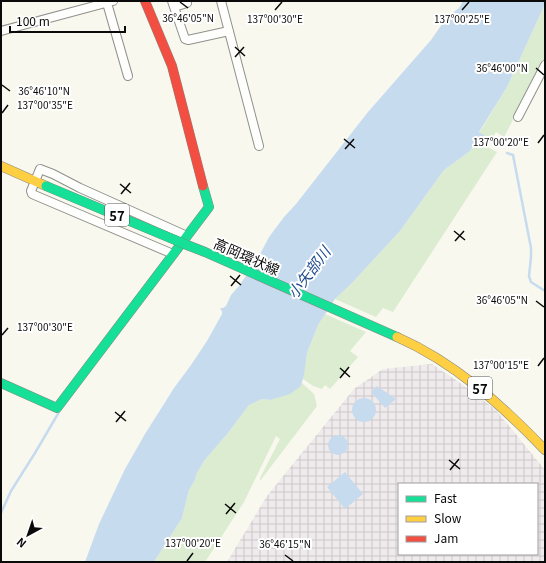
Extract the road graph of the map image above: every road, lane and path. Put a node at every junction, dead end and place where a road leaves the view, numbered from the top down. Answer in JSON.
{"nodes":[{"id":1,"x":145,"y":1,"type":"edge"},
{"id":2,"x":222,"y":1,"type":"edge"},
{"id":3,"x":110,"y":2,"type":"edge"},
{"id":4,"x":187,"y":3,"type":"dead end"},
{"id":5,"x":173,"y":4,"type":"edge"},
{"id":6,"x":1,"y":31,"type":"edge"},
{"id":7,"x":229,"y":31,"type":"junction"},
{"id":8,"x":545,"y":65,"type":"edge"},
{"id":9,"x":128,"y":76,"type":"dead end"},
{"id":10,"x":518,"y":117,"type":"dead end"},
{"id":11,"x":259,"y":146,"type":"dead end"},
{"id":12,"x":1,"y":166,"type":"edge"},
{"id":13,"x":35,"y":181,"type":"junction"},
{"id":14,"x":187,"y":240,"type":"junction"},
{"id":15,"x":173,"y":254,"type":"junction"},
{"id":16,"x":1,"y":383,"type":"edge"},
{"id":17,"x":545,"y":450,"type":"edge"}],
"edges":[{"from":1,"to":14,"type":"main road"},
{"from":2,"to":7,"type":"street"},
{"from":3,"to":6,"type":"street"},
{"from":3,"to":9,"type":"street"},
{"from":4,"to":5,"type":"street"},
{"from":5,"to":7,"type":"street"},
{"from":7,"to":11,"type":"street"},
{"from":8,"to":10,"type":"street"},
{"from":12,"to":13,"type":"main road","name":"高岡環状線","number":"57"},
{"from":13,"to":14,"type":"main road","name":"高岡環状線","number":"57","bridge":true},
{"from":13,"to":14,"type":"street"},
{"from":13,"to":15,"type":"street"},
{"from":14,"to":15,"type":"main road"},
{"from":14,"to":17,"type":"main road","name":"高岡環状線","number":"57"},
{"from":15,"to":16,"type":"main road"}]}
